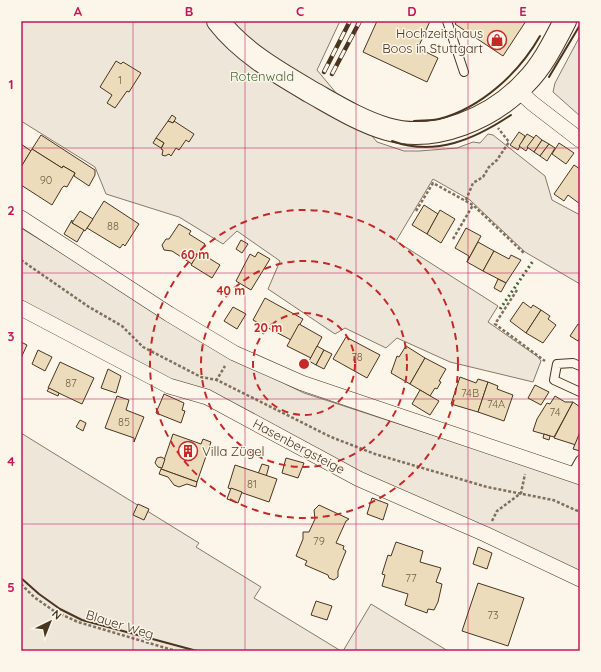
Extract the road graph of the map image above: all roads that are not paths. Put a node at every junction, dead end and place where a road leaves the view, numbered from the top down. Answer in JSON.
{"nodes":[{"id":1,"x":218,"y":21,"type":"edge"},
{"id":2,"x":447,"y":21,"type":"edge"},
{"id":3,"x":565,"y":21,"type":"edge"},
{"id":4,"x":464,"y":72,"type":"dead end"},
{"id":5,"x":518,"y":90,"type":"junction"},
{"id":6,"x":580,"y":140,"type":"edge"},
{"id":7,"x":21,"y":218,"type":"edge"},
{"id":8,"x":21,"y":308,"type":"edge"},
{"id":9,"x":580,"y":366,"type":"edge"},
{"id":10,"x":580,"y":392,"type":"edge"},
{"id":11,"x":580,"y":460,"type":"edge"},
{"id":12,"x":576,"y":475,"type":"edge"},
{"id":13,"x":580,"y":579,"type":"edge"}],
"edges":[{"from":1,"to":5,"type":"main road"},
{"from":2,"to":4,"type":"lane"},
{"from":3,"to":5,"type":"main road"},
{"from":5,"to":6,"type":"street"},
{"from":7,"to":12,"type":"street"},
{"from":8,"to":13,"type":"street","name":"Hasenbergsteige"},
{"from":9,"to":10,"type":"lane"},
{"from":11,"to":12,"type":"lane"}]}
